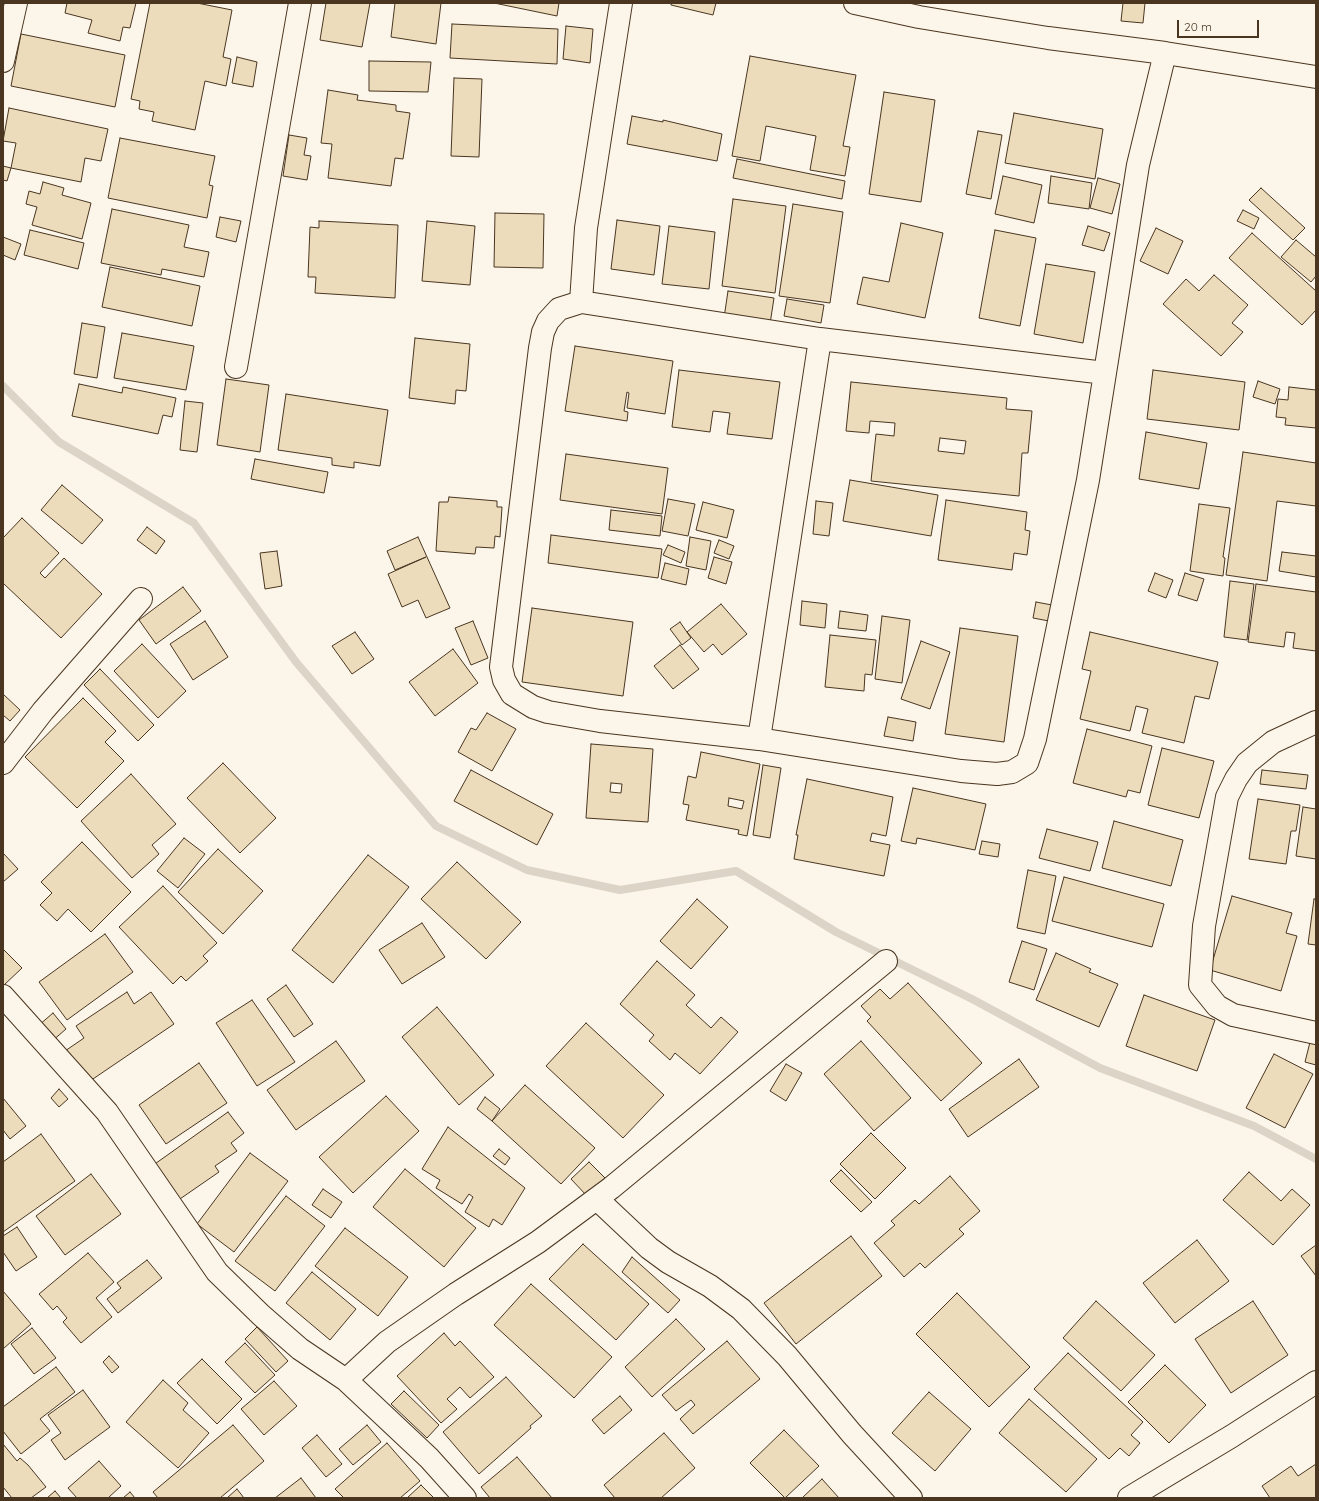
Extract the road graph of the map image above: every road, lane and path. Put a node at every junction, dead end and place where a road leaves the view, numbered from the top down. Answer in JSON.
{"nodes":[{"id":1,"x":16,"y":3,"type":"edge"},
{"id":2,"x":300,"y":3,"type":"edge"},
{"id":3,"x":621,"y":3,"type":"edge"},
{"id":4,"x":855,"y":3,"type":"edge"},
{"id":5,"x":1166,"y":53,"type":"junction"},
{"id":6,"x":3,"y":61,"type":"edge"},
{"id":7,"x":1316,"y":77,"type":"edge"},
{"id":8,"x":581,"y":302,"type":"junction"},
{"id":9,"x":820,"y":339,"type":"junction"},
{"id":10,"x":236,"y":367,"type":"dead end"},
{"id":11,"x":1105,"y":373,"type":"junction"},
{"id":12,"x":141,"y":599,"type":"dead end"},
{"id":13,"x":1316,"y":722,"type":"edge"},
{"id":14,"x":759,"y":739,"type":"junction"},
{"id":15,"x":3,"y":763,"type":"edge"},
{"id":16,"x":886,"y":961,"type":"dead end"},
{"id":17,"x":3,"y":996,"type":"edge"},
{"id":18,"x":1316,"y":1033,"type":"edge"},
{"id":19,"x":597,"y":1199,"type":"junction"},
{"id":20,"x":346,"y":1380,"type":"junction"},
{"id":21,"x":1316,"y":1382,"type":"edge"},
{"id":22,"x":465,"y":1498,"type":"edge"},
{"id":23,"x":912,"y":1498,"type":"edge"},
{"id":24,"x":1129,"y":1498,"type":"edge"}],
"edges":[{"from":1,"to":6,"type":"street"},
{"from":2,"to":10,"type":"street"},
{"from":3,"to":8,"type":"street"},
{"from":4,"to":5,"type":"street"},
{"from":5,"to":7,"type":"street"},
{"from":5,"to":11,"type":"street"},
{"from":8,"to":9,"type":"street"},
{"from":8,"to":14,"type":"street"},
{"from":9,"to":11,"type":"street"},
{"from":9,"to":14,"type":"street"},
{"from":11,"to":14,"type":"street"},
{"from":12,"to":15,"type":"street"},
{"from":13,"to":18,"type":"street"},
{"from":16,"to":19,"type":"street"},
{"from":17,"to":20,"type":"street"},
{"from":19,"to":20,"type":"street"},
{"from":19,"to":23,"type":"street"},
{"from":20,"to":22,"type":"street"},
{"from":21,"to":24,"type":"street"}]}
